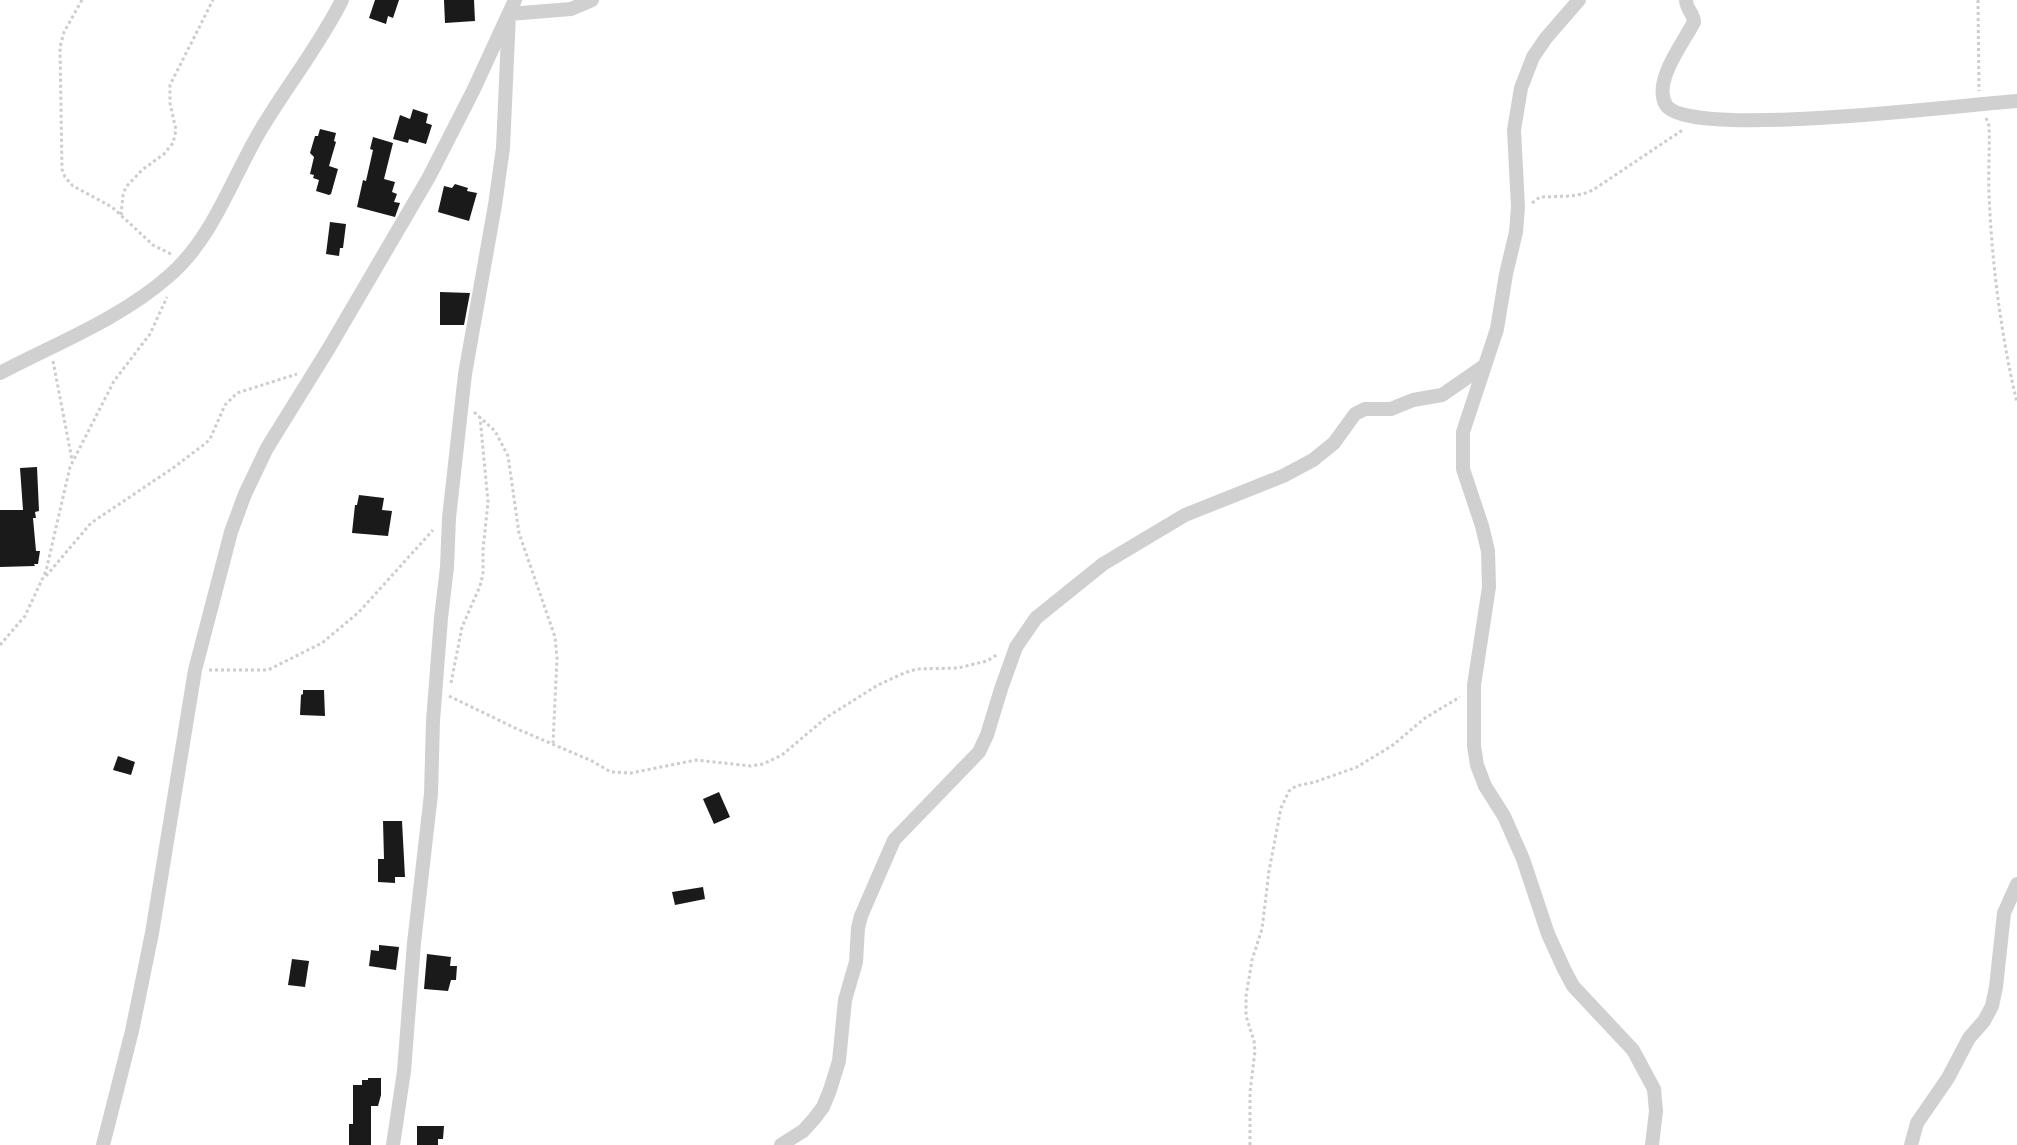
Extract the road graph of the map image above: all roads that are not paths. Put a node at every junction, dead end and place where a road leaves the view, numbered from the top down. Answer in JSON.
{"nodes":[{"id":1,"x":342,"y":0,"type":"edge"},
{"id":2,"x":515,"y":0,"type":"edge"},
{"id":3,"x":592,"y":0,"type":"edge"},
{"id":4,"x":1579,"y":0,"type":"edge"},
{"id":5,"x":1686,"y":0,"type":"edge"},
{"id":6,"x":509,"y":14,"type":"junction"},
{"id":7,"x":2017,"y":100,"type":"edge"},
{"id":8,"x":1484,"y":366,"type":"junction"},
{"id":9,"x":0,"y":373,"type":"edge"},
{"id":10,"x":2017,"y":884,"type":"edge"},
{"id":11,"x":103,"y":1145,"type":"edge"},
{"id":12,"x":393,"y":1145,"type":"edge"},
{"id":13,"x":781,"y":1145,"type":"edge"},
{"id":14,"x":1652,"y":1145,"type":"edge"},
{"id":15,"x":1911,"y":1145,"type":"edge"}],
"edges":[{"from":1,"to":9,"type":"street"},
{"from":2,"to":6,"type":"street"},
{"from":3,"to":6,"type":"street"},
{"from":4,"to":8,"type":"street"},
{"from":5,"to":7,"type":"street"},
{"from":6,"to":11,"type":"street"},
{"from":6,"to":12,"type":"street"},
{"from":8,"to":13,"type":"street"},
{"from":8,"to":14,"type":"street"},
{"from":10,"to":15,"type":"street"}]}
